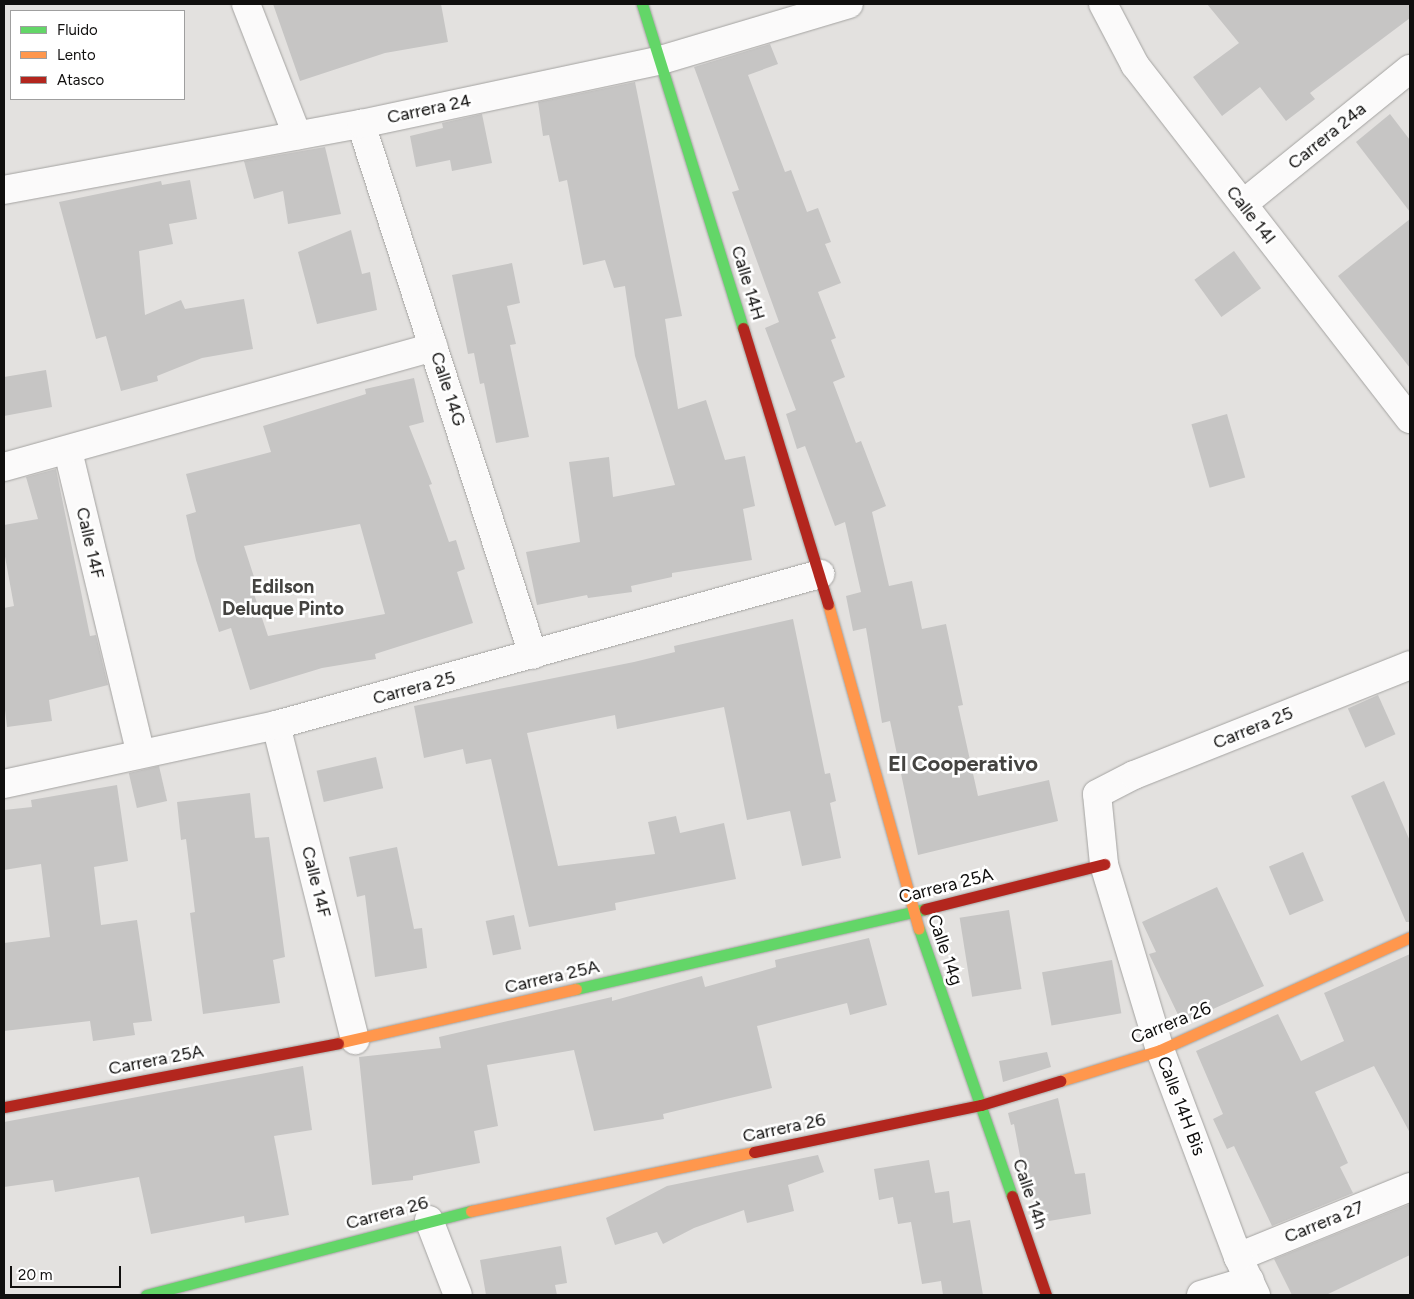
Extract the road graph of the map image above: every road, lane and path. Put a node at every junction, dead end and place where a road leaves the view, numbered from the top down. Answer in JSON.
{"nodes":[{"id":1,"x":246,"y":4,"type":"edge"},
{"id":2,"x":642,"y":4,"type":"edge"},
{"id":3,"x":849,"y":4,"type":"edge"},
{"id":4,"x":1103,"y":4,"type":"edge"},
{"id":5,"x":661,"y":60,"type":"junction"},
{"id":6,"x":1410,"y":69,"type":"edge"},
{"id":7,"x":361,"y":124,"type":"junction"},
{"id":8,"x":297,"y":134,"type":"junction"},
{"id":9,"x":4,"y":190,"type":"edge"},
{"id":10,"x":1243,"y":204,"type":"junction"},
{"id":11,"x":434,"y":347,"type":"junction"},
{"id":12,"x":1410,"y":418,"type":"edge"},
{"id":13,"x":68,"y":451,"type":"junction"},
{"id":14,"x":4,"y":467,"type":"edge"},
{"id":15,"x":820,"y":574,"type":"junction"},
{"id":16,"x":533,"y":655,"type":"junction"},
{"id":17,"x":1410,"y":665,"type":"edge"},
{"id":18,"x":276,"y":725,"type":"junction"},
{"id":19,"x":140,"y":752,"type":"junction"},
{"id":20,"x":4,"y":784,"type":"edge"},
{"id":21,"x":1097,"y":794,"type":"joint"},
{"id":22,"x":1104,"y":864,"type":"junction"},
{"id":23,"x":913,"y":912,"type":"junction"},
{"id":24,"x":1410,"y":937,"type":"edge"},
{"id":25,"x":355,"y":1040,"type":"junction"},
{"id":26,"x":1160,"y":1050,"type":"junction"},
{"id":27,"x":981,"y":1105,"type":"junction"},
{"id":28,"x":4,"y":1107,"type":"edge"},
{"id":29,"x":1410,"y":1187,"type":"edge"},
{"id":30,"x":429,"y":1220,"type":"junction"},
{"id":31,"x":1248,"y":1277,"type":"edge"},
{"id":32,"x":146,"y":1295,"type":"edge"},
{"id":33,"x":458,"y":1295,"type":"edge"},
{"id":34,"x":1046,"y":1295,"type":"edge"},
{"id":35,"x":1201,"y":1295,"type":"edge"}],
"edges":[{"from":1,"to":8,"type":"street"},
{"from":2,"to":5,"type":"street","name":"Calle 14H"},
{"from":3,"to":5,"type":"street","name":"Carrera 24"},
{"from":4,"to":10,"type":"street","name":"Calle 14I"},
{"from":5,"to":7,"type":"street","name":"Carrera 24"},
{"from":5,"to":15,"type":"street","name":"Calle 14H"},
{"from":6,"to":10,"type":"street","name":"Carrera 24a"},
{"from":7,"to":8,"type":"street","name":"Carrera 24"},
{"from":7,"to":11,"type":"street","name":"Calle 14G"},
{"from":8,"to":9,"type":"street","name":"Carrera 24"},
{"from":10,"to":12,"type":"street","name":"Calle 14I"},
{"from":11,"to":13,"type":"street"},
{"from":11,"to":16,"type":"street","name":"Calle 14G"},
{"from":13,"to":14,"type":"street"},
{"from":13,"to":19,"type":"street","name":"Calle 14F"},
{"from":15,"to":16,"type":"street","name":"Carrera 25"},
{"from":15,"to":23,"type":"street","name":"Calle 14g"},
{"from":16,"to":18,"type":"street","name":"Carrera 25"},
{"from":17,"to":21,"type":"street","name":"Carrera 25"},
{"from":18,"to":19,"type":"street","name":"Carrera 25"},
{"from":18,"to":25,"type":"street","name":"Calle 14F"},
{"from":19,"to":20,"type":"street","name":"Carrera 25"},
{"from":21,"to":22,"type":"street","name":"Calle 14H Bis"},
{"from":22,"to":23,"type":"street","name":"Carrera 25A"},
{"from":22,"to":26,"type":"street","name":"Calle 14H Bis"},
{"from":23,"to":25,"type":"street","name":"Carrera 25A"},
{"from":23,"to":27,"type":"street","name":"Calle 14g"},
{"from":24,"to":26,"type":"street","name":"Carrera 26"},
{"from":25,"to":28,"type":"street","name":"Carrera 25A"},
{"from":26,"to":27,"type":"street","name":"Carrera 26"},
{"from":26,"to":31,"type":"street","name":"Calle 14H Bis"},
{"from":27,"to":30,"type":"street","name":"Carrera 26"},
{"from":27,"to":34,"type":"street","name":"Calle 14h"},
{"from":29,"to":31,"type":"street","name":"Carrera 27"},
{"from":30,"to":32,"type":"street","name":"Carrera 26"},
{"from":30,"to":33,"type":"street"},
{"from":31,"to":35,"type":"street","name":"Carrera 27"}]}
